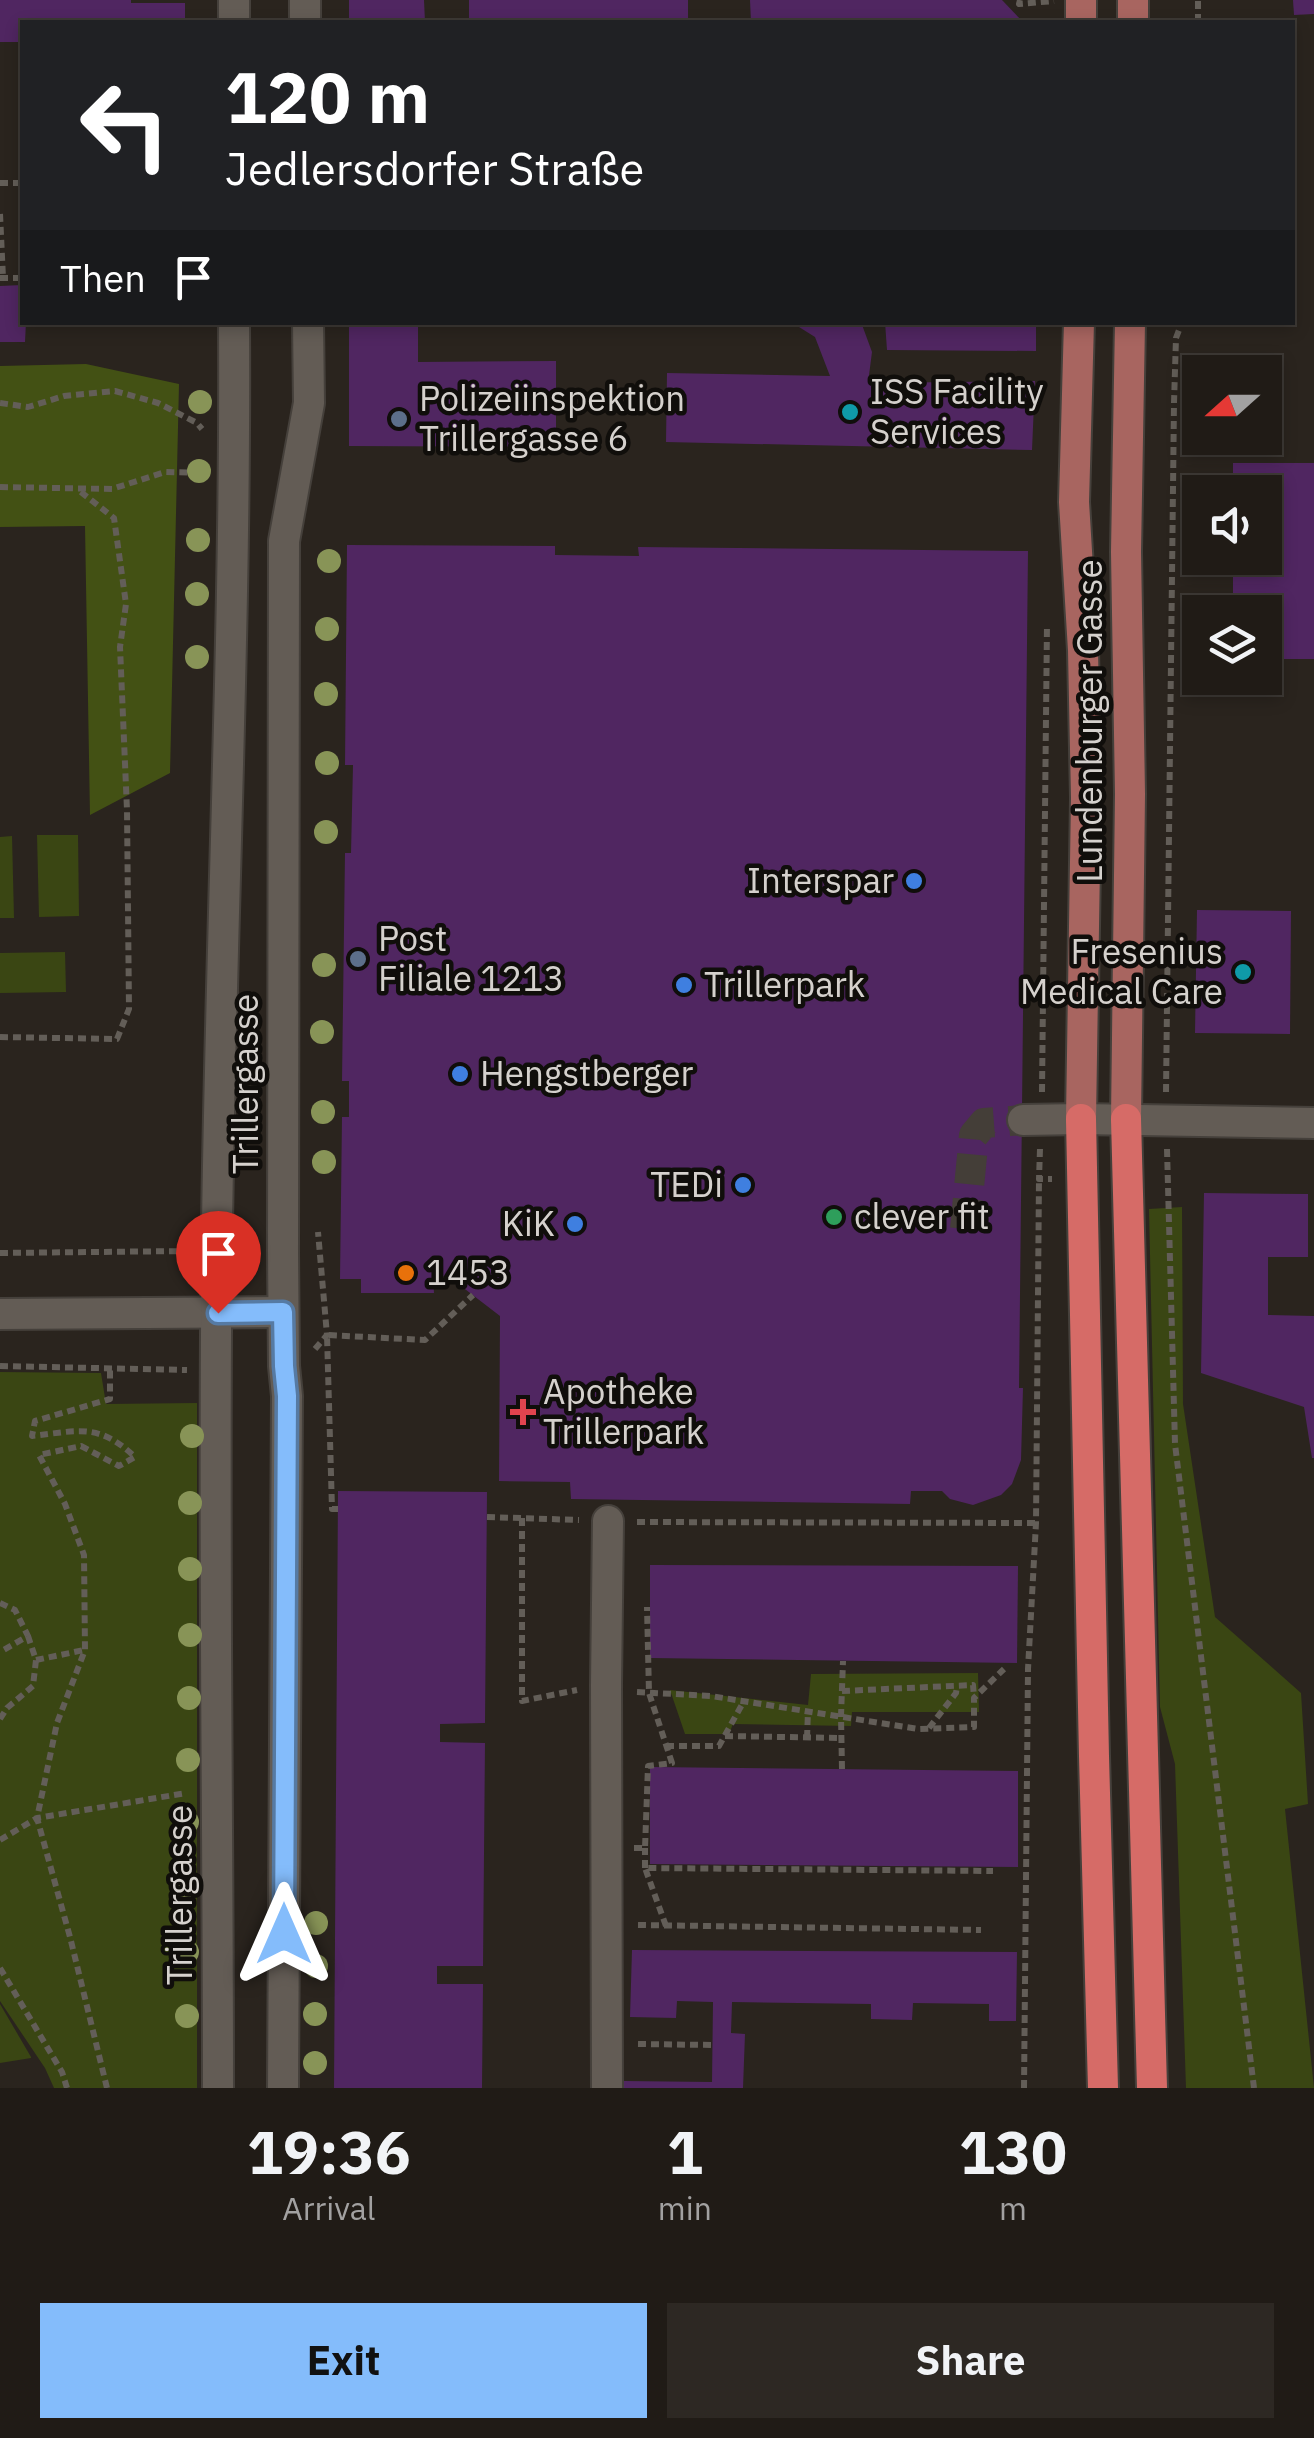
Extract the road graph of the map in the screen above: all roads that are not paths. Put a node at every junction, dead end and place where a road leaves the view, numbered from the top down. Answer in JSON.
{"nodes":[{"id":1,"x":234,"y":325,"type":"edge"},
{"id":2,"x":308,"y":325,"type":"edge"},
{"id":3,"x":1079,"y":325,"type":"edge"},
{"id":4,"x":1130,"y":325,"type":"edge"},
{"id":5,"x":1081,"y":1118,"type":"junction"},
{"id":6,"x":1023,"y":1120,"type":"tunnel mouth"},
{"id":7,"x":1126,"y":1120,"type":"junction"},
{"id":8,"x":1314,"y":1123,"type":"edge"},
{"id":9,"x":283,"y":1312,"type":"junction"},
{"id":10,"x":218,"y":1313,"type":"junction"},
{"id":11,"x":0,"y":1314,"type":"edge"},
{"id":12,"x":608,"y":1522,"type":"road end"},
{"id":13,"x":218,"y":2088,"type":"edge"},
{"id":14,"x":282,"y":2088,"type":"edge"},
{"id":15,"x":607,"y":2088,"type":"edge"},
{"id":16,"x":1103,"y":2088,"type":"edge"},
{"id":17,"x":1152,"y":2088,"type":"edge"}],
"edges":[{"from":1,"to":10,"type":"street","name":"Trillergasse"},
{"from":2,"to":9,"type":"street","name":"Trillergasse"},
{"from":3,"to":5,"type":"main road","name":"Lundenburger Gasse"},
{"from":4,"to":7,"type":"main road","name":"Lundenburger Gasse"},
{"from":5,"to":6,"type":"street"},
{"from":5,"to":7,"type":"street"},
{"from":5,"to":16,"type":"highway"},
{"from":7,"to":8,"type":"street"},
{"from":7,"to":17,"type":"highway"},
{"from":9,"to":10,"type":"street"},
{"from":9,"to":14,"type":"street","name":"Trillergasse"},
{"from":10,"to":11,"type":"street"},
{"from":10,"to":13,"type":"street","name":"Trillergasse"},
{"from":12,"to":15,"type":"street"}]}
